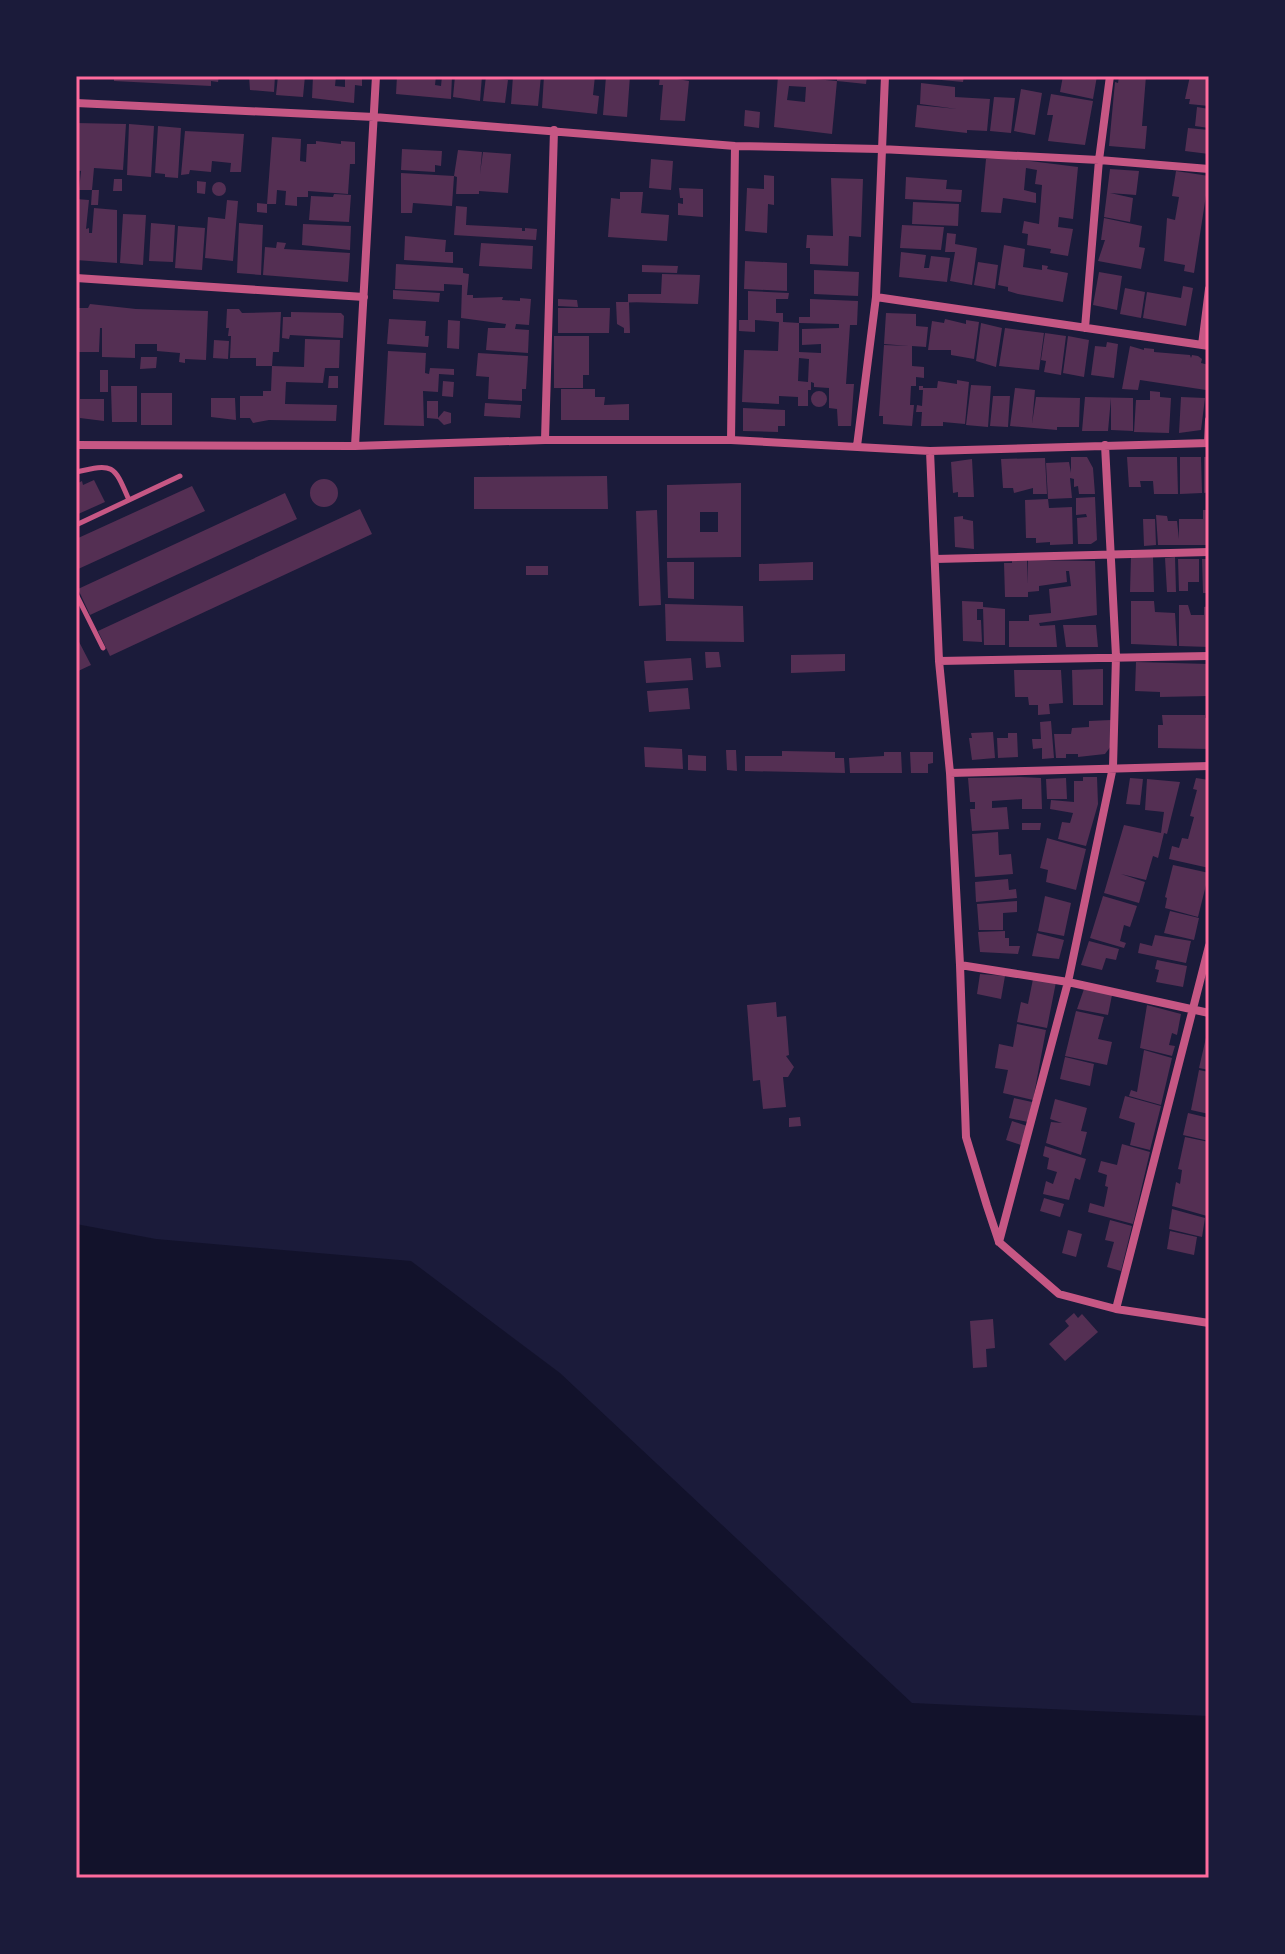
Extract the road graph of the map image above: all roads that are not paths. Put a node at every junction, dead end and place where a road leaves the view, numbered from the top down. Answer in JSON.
{"nodes":[{"id":1,"x":376,"y":76,"type":"edge"},
{"id":2,"x":885,"y":76,"type":"edge"},
{"id":3,"x":1110,"y":76,"type":"edge"},
{"id":4,"x":76,"y":103,"type":"edge"},
{"id":5,"x":374,"y":117,"type":"junction"},
{"id":6,"x":554,"y":130,"type":"junction"},
{"id":7,"x":735,"y":146,"type":"junction"},
{"id":8,"x":880,"y":149,"type":"junction"},
{"id":9,"x":1099,"y":160,"type":"junction"},
{"id":10,"x":1209,"y":169,"type":"edge"},
{"id":11,"x":76,"y":278,"type":"edge"},
{"id":12,"x":1209,"y":289,"type":"edge"},
{"id":13,"x":364,"y":297,"type":"junction"},
{"id":14,"x":876,"y":297,"type":"junction"},
{"id":15,"x":1085,"y":328,"type":"junction"},
{"id":16,"x":1205,"y":345,"type":"edge"},
{"id":17,"x":1209,"y":420,"type":"edge"},
{"id":18,"x":545,"y":440,"type":"junction"},
{"id":19,"x":731,"y":440,"type":"junction"},
{"id":20,"x":1209,"y":443,"type":"edge"},
{"id":21,"x":76,"y":445,"type":"edge"},
{"id":22,"x":1105,"y":445,"type":"junction"},
{"id":23,"x":355,"y":446,"type":"junction"},
{"id":24,"x":857,"y":446,"type":"junction"},
{"id":25,"x":930,"y":451,"type":"junction"},
{"id":26,"x":76,"y":472,"type":"edge"},
{"id":27,"x":180,"y":476,"type":"dead end"},
{"id":28,"x":129,"y":500,"type":"junction"},
{"id":29,"x":76,"y":525,"type":"edge"},
{"id":30,"x":1209,"y":552,"type":"edge"},
{"id":31,"x":1111,"y":556,"type":"junction"},
{"id":32,"x":935,"y":559,"type":"junction"},
{"id":33,"x":76,"y":594,"type":"edge"},
{"id":34,"x":103,"y":648,"type":"dead end"},
{"id":35,"x":1116,"y":656,"type":"junction"},
{"id":36,"x":1209,"y":656,"type":"edge"},
{"id":37,"x":939,"y":661,"type":"junction"},
{"id":38,"x":1209,"y":766,"type":"edge"},
{"id":39,"x":1113,"y":767,"type":"junction"},
{"id":40,"x":950,"y":773,"type":"junction"},
{"id":41,"x":1209,"y":946,"type":"edge"},
{"id":42,"x":960,"y":965,"type":"junction"},
{"id":43,"x":1068,"y":982,"type":"junction"},
{"id":44,"x":1193,"y":1010,"type":"junction"},
{"id":45,"x":1209,"y":1013,"type":"edge"},
{"id":46,"x":999,"y":1242,"type":"junction"},
{"id":47,"x":1116,"y":1309,"type":"junction"},
{"id":48,"x":1209,"y":1323,"type":"edge"}],
"edges":[{"from":1,"to":5,"type":"street"},
{"from":2,"to":8,"type":"street"},
{"from":3,"to":9,"type":"street"},
{"from":4,"to":5,"type":"street"},
{"from":5,"to":6,"type":"street"},
{"from":5,"to":13,"type":"street"},
{"from":6,"to":7,"type":"street"},
{"from":6,"to":18,"type":"street"},
{"from":7,"to":8,"type":"street"},
{"from":7,"to":19,"type":"street"},
{"from":8,"to":9,"type":"street"},
{"from":8,"to":14,"type":"street"},
{"from":9,"to":10,"type":"street"},
{"from":9,"to":15,"type":"street"},
{"from":11,"to":13,"type":"street"},
{"from":12,"to":16,"type":"street"},
{"from":13,"to":23,"type":"street"},
{"from":14,"to":15,"type":"street"},
{"from":14,"to":24,"type":"street"},
{"from":15,"to":16,"type":"street"},
{"from":17,"to":20,"type":"street"},
{"from":18,"to":19,"type":"street"},
{"from":18,"to":23,"type":"street"},
{"from":19,"to":24,"type":"street"},
{"from":20,"to":22,"type":"street"},
{"from":21,"to":23,"type":"street"},
{"from":22,"to":25,"type":"street"},
{"from":22,"to":31,"type":"street"},
{"from":24,"to":25,"type":"street"},
{"from":25,"to":32,"type":"street"},
{"from":26,"to":28,"type":"lane"},
{"from":27,"to":28,"type":"lane"},
{"from":28,"to":29,"type":"lane"},
{"from":30,"to":31,"type":"street"},
{"from":31,"to":32,"type":"street"},
{"from":31,"to":35,"type":"street"},
{"from":32,"to":37,"type":"street"},
{"from":33,"to":34,"type":"lane"},
{"from":35,"to":36,"type":"street"},
{"from":35,"to":37,"type":"street"},
{"from":35,"to":39,"type":"street"},
{"from":37,"to":40,"type":"street"},
{"from":38,"to":39,"type":"street"},
{"from":39,"to":40,"type":"street"},
{"from":39,"to":43,"type":"street"},
{"from":40,"to":42,"type":"street"},
{"from":41,"to":44,"type":"street"},
{"from":42,"to":43,"type":"street"},
{"from":42,"to":46,"type":"street"},
{"from":43,"to":44,"type":"street"},
{"from":43,"to":46,"type":"street"},
{"from":44,"to":45,"type":"street"},
{"from":44,"to":47,"type":"street"},
{"from":46,"to":47,"type":"street"},
{"from":47,"to":48,"type":"street"}]}
